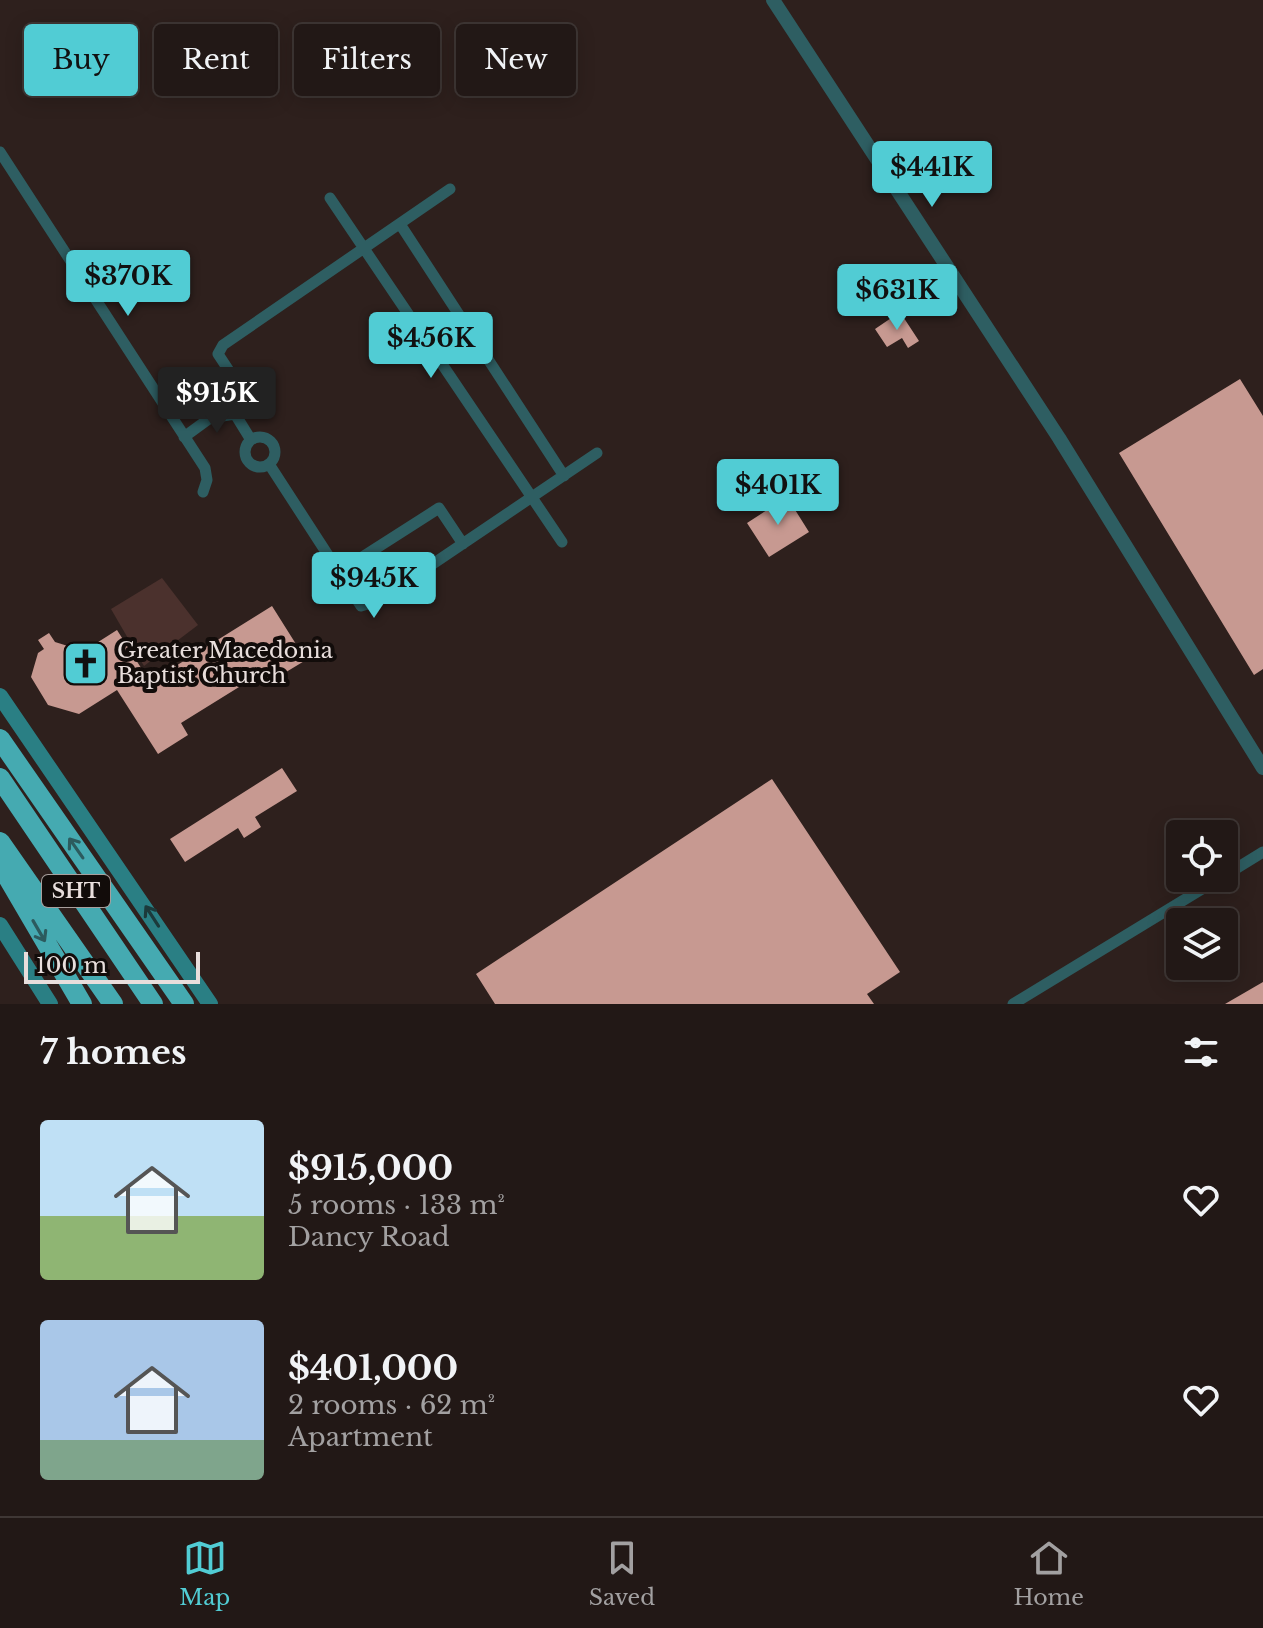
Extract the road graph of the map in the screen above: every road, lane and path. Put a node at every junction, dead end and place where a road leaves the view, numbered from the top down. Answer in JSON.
{"nodes":[{"id":1,"x":773,"y":0,"type":"edge"},
{"id":2,"x":0,"y":152,"type":"edge"},
{"id":3,"x":450,"y":189,"type":"dead end"},
{"id":4,"x":330,"y":198,"type":"dead end"},
{"id":5,"x":400,"y":224,"type":"junction"},
{"id":6,"x":364,"y":249,"type":"junction"},
{"id":7,"x":235,"y":414,"type":"junction"},
{"id":8,"x":184,"y":437,"type":"junction"},
{"id":9,"x":251,"y":440,"type":"junction"},
{"id":10,"x":597,"y":453,"type":"dead end"},
{"id":11,"x":269,"y":464,"type":"junction"},
{"id":12,"x":564,"y":476,"type":"junction"},
{"id":13,"x":203,"y":492,"type":"dead end"},
{"id":14,"x":532,"y":497,"type":"junction"},
{"id":15,"x":562,"y":542,"type":"dead end"},
{"id":16,"x":463,"y":544,"type":"junction"},
{"id":17,"x":339,"y":572,"type":"junction"},
{"id":18,"x":0,"y":696,"type":"edge"},
{"id":19,"x":0,"y":739,"type":"edge"},
{"id":20,"x":1263,"y":768,"type":"edge"},
{"id":21,"x":0,"y":778,"type":"edge"},
{"id":22,"x":0,"y":843,"type":"edge"},
{"id":23,"x":1263,"y":852,"type":"edge"},
{"id":24,"x":0,"y":864,"type":"edge"},
{"id":25,"x":1238,"y":867,"type":"edge"},
{"id":26,"x":1197,"y":892,"type":"edge"},
{"id":27,"x":0,"y":925,"type":"edge"},
{"id":28,"x":50,"y":1004,"type":"edge"},
{"id":29,"x":82,"y":1004,"type":"edge"},
{"id":30,"x":113,"y":1004,"type":"edge"},
{"id":31,"x":153,"y":1004,"type":"edge"},
{"id":32,"x":184,"y":1004,"type":"edge"},
{"id":33,"x":210,"y":1004,"type":"edge"},
{"id":34,"x":1013,"y":1004,"type":"edge"}],
"edges":[{"from":1,"to":20,"type":"street"},
{"from":2,"to":8,"type":"street"},
{"from":3,"to":5,"type":"street"},
{"from":4,"to":6,"type":"street"},
{"from":5,"to":6,"type":"street"},
{"from":5,"to":12,"type":"street"},
{"from":6,"to":7,"type":"street"},
{"from":6,"to":14,"type":"street"},
{"from":7,"to":8,"type":"street"},
{"from":7,"to":9,"type":"street"},
{"from":8,"to":13,"type":"street"},
{"from":9,"to":11,"type":"street"},
{"from":9,"to":11,"type":"street"},
{"from":10,"to":12,"type":"street"},
{"from":11,"to":17,"type":"street"},
{"from":12,"to":14,"type":"street"},
{"from":14,"to":15,"type":"street"},
{"from":14,"to":16,"type":"street"},
{"from":16,"to":17,"type":"street"},
{"from":16,"to":17,"type":"street"},
{"from":33,"to":18,"type":"main road","one_way":true},
{"from":32,"to":19,"type":"highway","one_way":true},
{"from":21,"to":31,"type":"highway","number":"SHT"},
{"from":22,"to":30,"type":"highway","number":"SHT"},
{"from":23,"to":25,"type":"street"},
{"from":24,"to":29,"type":"highway","one_way":true},
{"from":26,"to":34,"type":"street"},
{"from":27,"to":28,"type":"main road"}]}
